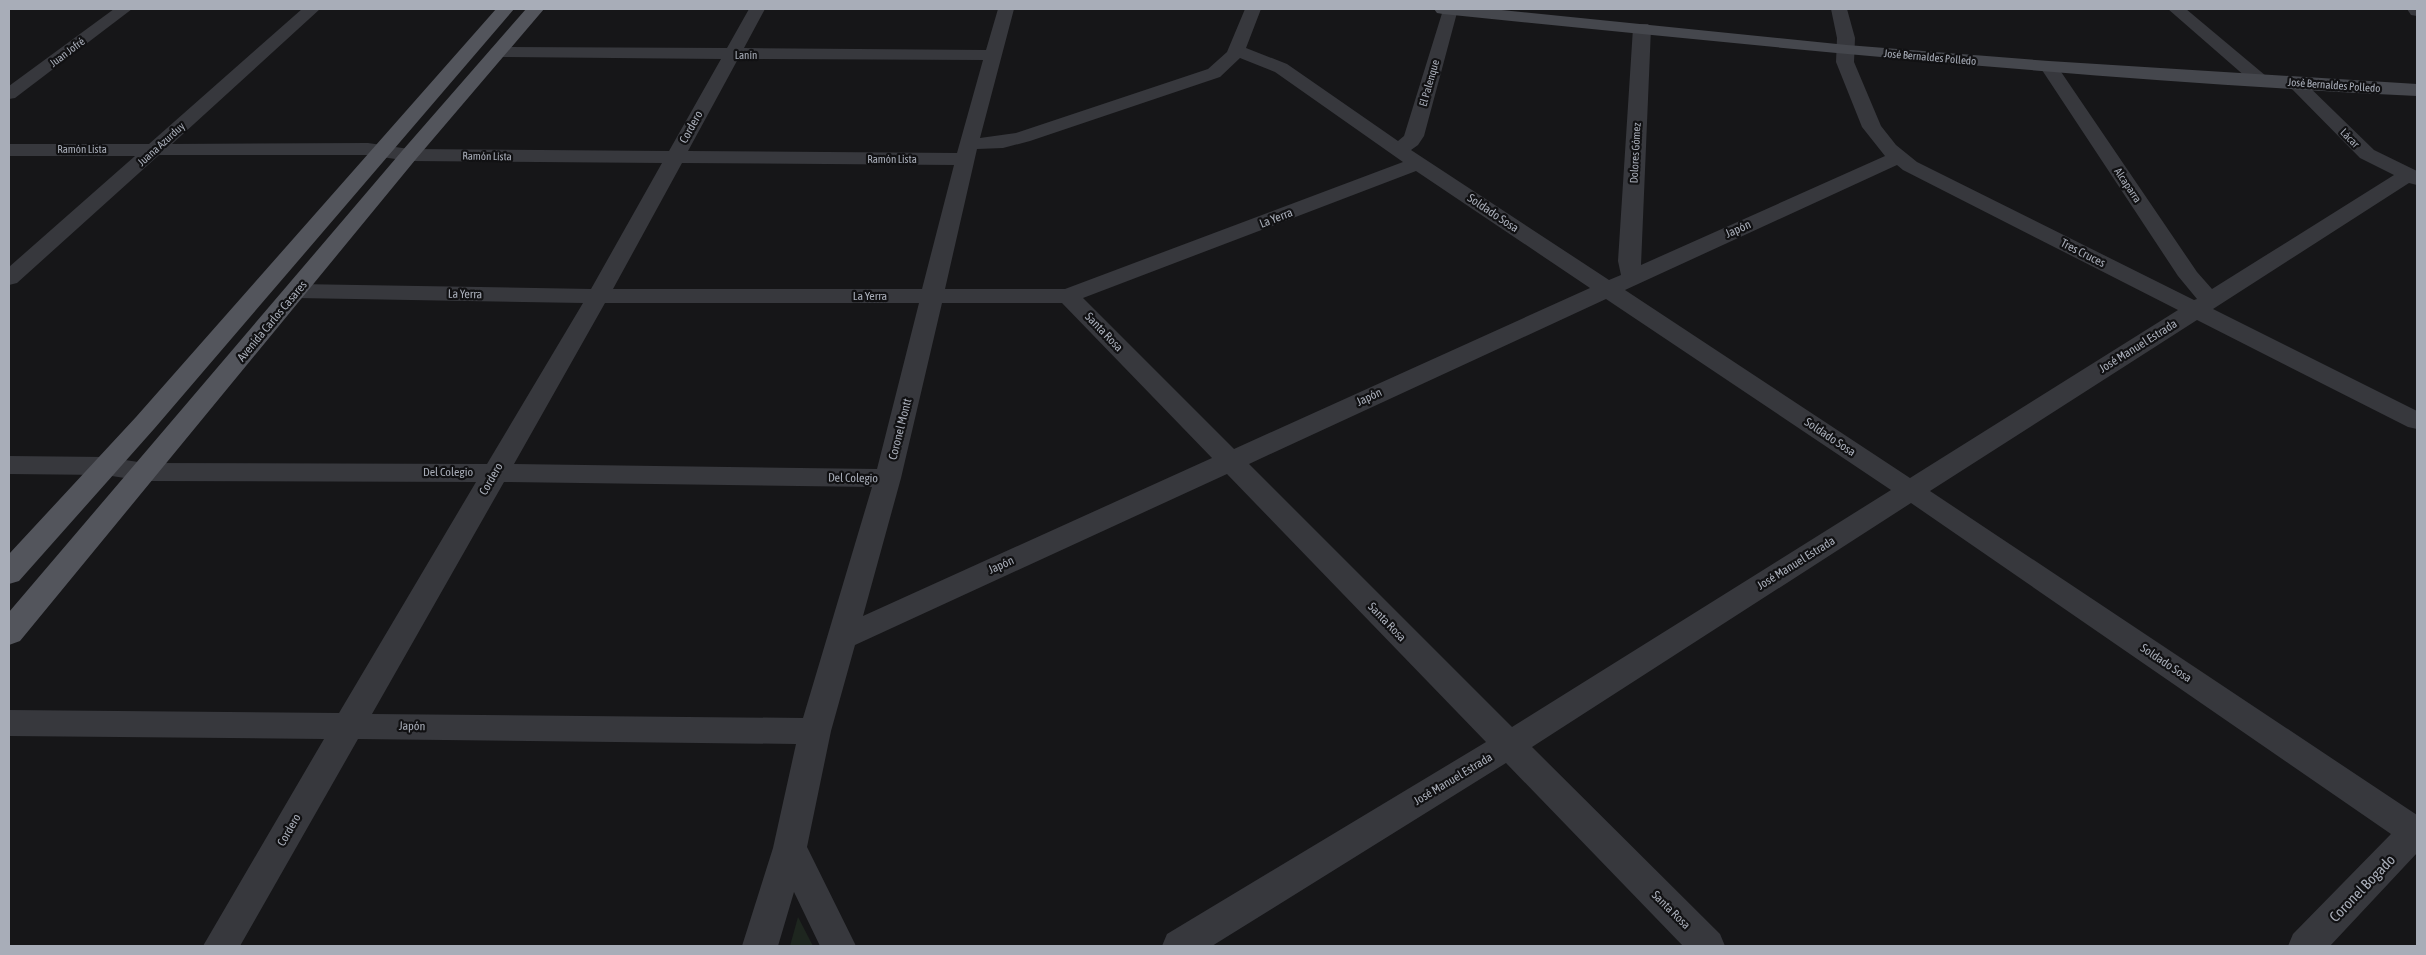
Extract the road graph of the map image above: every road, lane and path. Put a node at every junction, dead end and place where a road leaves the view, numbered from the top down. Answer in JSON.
{"nodes":[{"id":1,"x":124,"y":9,"type":"edge"},
{"id":2,"x":312,"y":9,"type":"edge"},
{"id":3,"x":506,"y":9,"type":"edge"},
{"id":4,"x":535,"y":9,"type":"edge"},
{"id":5,"x":757,"y":9,"type":"edge"},
{"id":6,"x":1006,"y":9,"type":"edge"},
{"id":7,"x":1253,"y":9,"type":"edge"},
{"id":8,"x":1447,"y":9,"type":"edge"},
{"id":9,"x":1839,"y":9,"type":"edge"},
{"id":10,"x":2176,"y":9,"type":"edge"},
{"id":11,"x":1476,"y":10,"type":"edge"},
{"id":12,"x":1642,"y":28,"type":"junction"},
{"id":13,"x":1846,"y":50,"type":"junction"},
{"id":14,"x":1238,"y":51,"type":"junction"},
{"id":15,"x":498,"y":52,"type":"junction"},
{"id":16,"x":731,"y":54,"type":"junction"},
{"id":17,"x":995,"y":55,"type":"junction"},
{"id":18,"x":2048,"y":67,"type":"junction"},
{"id":19,"x":2260,"y":80,"type":"junction"},
{"id":20,"x":2294,"y":82,"type":"junction"},
{"id":21,"x":2417,"y":90,"type":"edge"},
{"id":22,"x":9,"y":94,"type":"edge"},
{"id":23,"x":156,"y":149,"type":"junction"},
{"id":24,"x":9,"y":150,"type":"edge"},
{"id":25,"x":382,"y":150,"type":"junction"},
{"id":26,"x":968,"y":151,"type":"junction"},
{"id":27,"x":409,"y":155,"type":"junction"},
{"id":28,"x":1408,"y":157,"type":"junction"},
{"id":29,"x":674,"y":158,"type":"junction"},
{"id":30,"x":1898,"y":158,"type":"junction"},
{"id":31,"x":2413,"y":177,"type":"edge"},
{"id":32,"x":1632,"y":277,"type":"junction"},
{"id":33,"x":9,"y":278,"type":"edge"},
{"id":34,"x":1606,"y":289,"type":"junction"},
{"id":35,"x":297,"y":292,"type":"junction"},
{"id":36,"x":598,"y":296,"type":"junction"},
{"id":37,"x":932,"y":296,"type":"junction"},
{"id":38,"x":1068,"y":296,"type":"junction"},
{"id":39,"x":2203,"y":305,"type":"junction"},
{"id":40,"x":2417,"y":421,"type":"edge"},
{"id":41,"x":1229,"y":461,"type":"junction"},
{"id":42,"x":9,"y":465,"type":"edge"},
{"id":43,"x":105,"y":466,"type":"junction"},
{"id":44,"x":145,"y":472,"type":"junction"},
{"id":45,"x":495,"y":472,"type":"junction"},
{"id":46,"x":888,"y":478,"type":"junction"},
{"id":47,"x":1910,"y":490,"type":"junction"},
{"id":48,"x":9,"y":572,"type":"edge"},
{"id":49,"x":9,"y":633,"type":"edge"},
{"id":50,"x":842,"y":638,"type":"junction"},
{"id":51,"x":9,"y":723,"type":"edge"},
{"id":52,"x":350,"y":725,"type":"junction"},
{"id":53,"x":815,"y":731,"type":"junction"},
{"id":54,"x":1508,"y":745,"type":"junction"},
{"id":55,"x":2417,"y":832,"type":"edge"},
{"id":56,"x":790,"y":848,"type":"junction"},
{"id":57,"x":220,"y":946,"type":"edge"},
{"id":58,"x":760,"y":946,"type":"edge"},
{"id":59,"x":838,"y":946,"type":"edge"},
{"id":60,"x":1180,"y":946,"type":"edge"},
{"id":61,"x":1706,"y":946,"type":"edge"},
{"id":62,"x":2306,"y":946,"type":"edge"}],
"edges":[{"from":1,"to":22,"type":"street","name":"Juan Jofré"},
{"from":2,"to":23,"type":"street","name":"Juana Azurduy"},
{"from":3,"to":25,"type":"main road"},
{"from":4,"to":15,"type":"main road","name":"Avenida Carlos Casares"},
{"from":5,"to":16,"type":"street","name":"Cordero"},
{"from":6,"to":17,"type":"street","name":"Coronel Montt"},
{"from":7,"to":14,"type":"street","name":"Ramón Lista"},
{"from":8,"to":11,"type":"main road","name":"José Bernaldes Polledo"},
{"from":8,"to":28,"type":"street","name":"El Palenque"},
{"from":9,"to":13,"type":"street","name":"Tres Cruces"},
{"from":10,"to":19,"type":"street"},
{"from":11,"to":12,"type":"main road","name":"José Bernaldes Polledo"},
{"from":12,"to":13,"type":"main road","name":"José Bernaldes Polledo"},
{"from":12,"to":32,"type":"street","name":"Dolores Gómez"},
{"from":13,"to":18,"type":"main road","name":"José Bernaldes Polledo"},
{"from":13,"to":30,"type":"street","name":"Tres Cruces"},
{"from":14,"to":26,"type":"street","name":"Ramón Lista"},
{"from":14,"to":28,"type":"street","name":"Soldado Sosa"},
{"from":15,"to":16,"type":"street","name":"Lanín"},
{"from":15,"to":27,"type":"main road","name":"Avenida Carlos Casares"},
{"from":16,"to":17,"type":"street","name":"Lanín"},
{"from":16,"to":29,"type":"street","name":"Cordero"},
{"from":17,"to":26,"type":"street","name":"Coronel Montt"},
{"from":18,"to":19,"type":"main road","name":"José Bernaldes Polledo"},
{"from":18,"to":39,"type":"street","name":"Alcaparra"},
{"from":19,"to":20,"type":"main road","name":"José Bernaldes Polledo"},
{"from":20,"to":21,"type":"main road","name":"José Bernaldes Polledo"},
{"from":20,"to":31,"type":"street","name":"Lácar"},
{"from":23,"to":24,"type":"street","name":"Ramón Lista"},
{"from":23,"to":25,"type":"street","name":"Ramón Lista"},
{"from":23,"to":33,"type":"street","name":"Juana Azurduy"},
{"from":25,"to":27,"type":"street","name":"Ramón Lista"},
{"from":25,"to":43,"type":"main road"},
{"from":26,"to":29,"type":"street","name":"Ramón Lista"},
{"from":26,"to":37,"type":"street","name":"Coronel Montt"},
{"from":27,"to":29,"type":"street","name":"Ramón Lista"},
{"from":27,"to":35,"type":"main road","name":"Avenida Carlos Casares"},
{"from":28,"to":34,"type":"street","name":"Soldado Sosa"},
{"from":28,"to":38,"type":"street","name":"La Yerra"},
{"from":29,"to":36,"type":"street","name":"Cordero"},
{"from":30,"to":32,"type":"street","name":"Japón"},
{"from":30,"to":39,"type":"street","name":"Tres Cruces"},
{"from":31,"to":39,"type":"street","name":"José Manuel Estrada"},
{"from":32,"to":34,"type":"street","name":"Japón"},
{"from":34,"to":41,"type":"street","name":"Japón"},
{"from":34,"to":47,"type":"street","name":"Soldado Sosa"},
{"from":35,"to":36,"type":"street","name":"La Yerra"},
{"from":35,"to":44,"type":"main road","name":"Avenida Carlos Casares"},
{"from":36,"to":37,"type":"street","name":"La Yerra"},
{"from":36,"to":45,"type":"street","name":"Cordero"},
{"from":37,"to":38,"type":"street","name":"La Yerra"},
{"from":37,"to":46,"type":"street","name":"Coronel Montt"},
{"from":38,"to":41,"type":"street","name":"Santa Rosa"},
{"from":39,"to":40,"type":"street","name":"Tres Cruces"},
{"from":39,"to":47,"type":"street","name":"José Manuel Estrada"},
{"from":41,"to":50,"type":"street","name":"Japón"},
{"from":41,"to":54,"type":"street","name":"Santa Rosa"},
{"from":42,"to":43,"type":"street","name":"Del Colegio"},
{"from":43,"to":44,"type":"street","name":"Del Colegio"},
{"from":43,"to":48,"type":"main road"},
{"from":44,"to":45,"type":"street","name":"Del Colegio"},
{"from":44,"to":49,"type":"main road","name":"Avenida Carlos Casares"},
{"from":45,"to":46,"type":"street","name":"Del Colegio"},
{"from":45,"to":52,"type":"street","name":"Cordero"},
{"from":46,"to":50,"type":"street","name":"Coronel Montt"},
{"from":47,"to":54,"type":"street","name":"José Manuel Estrada"},
{"from":47,"to":55,"type":"street","name":"Soldado Sosa"},
{"from":50,"to":53,"type":"street","name":"Coronel Montt"},
{"from":51,"to":52,"type":"street","name":"Japón"},
{"from":52,"to":53,"type":"street","name":"Japón"},
{"from":52,"to":57,"type":"street","name":"Cordero"},
{"from":53,"to":56,"type":"street","name":"Coronel Montt"},
{"from":54,"to":60,"type":"street","name":"José Manuel Estrada"},
{"from":54,"to":61,"type":"street","name":"Santa Rosa"},
{"from":55,"to":62,"type":"street","name":"Coronel Bogado"},
{"from":56,"to":58,"type":"street","name":"Coronel Montt"},
{"from":56,"to":59,"type":"street"}]}
